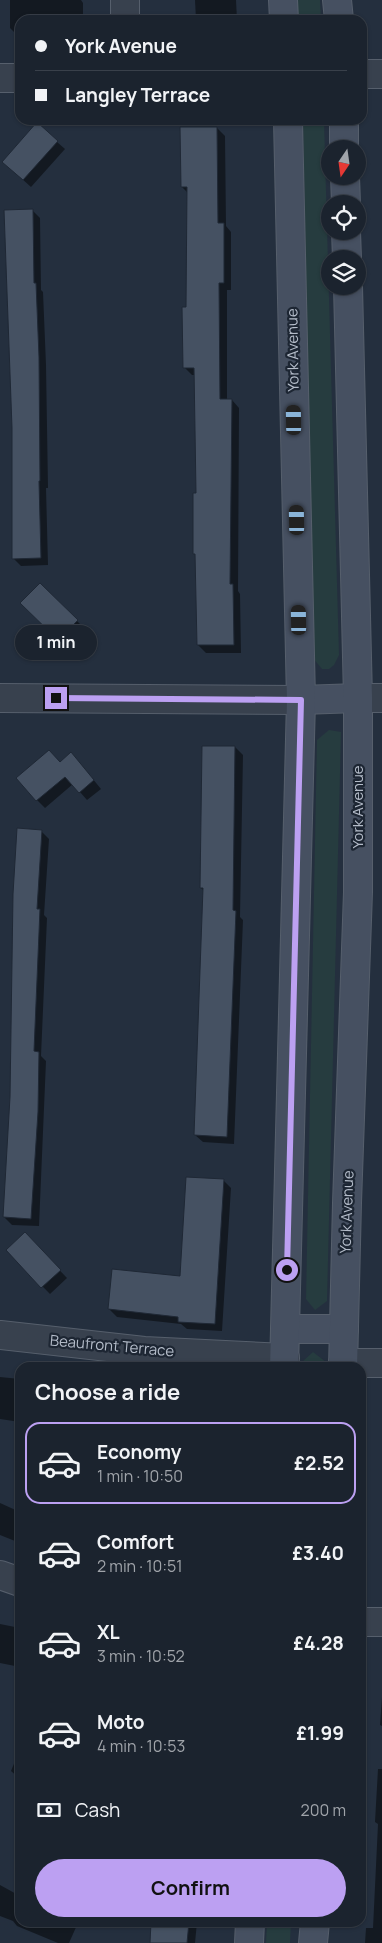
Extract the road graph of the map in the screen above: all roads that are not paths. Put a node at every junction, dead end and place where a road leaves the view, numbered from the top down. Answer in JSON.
{"nodes":[{"id":1,"x":125,"y":0,"type":"edge"},
{"id":2,"x":283,"y":0,"type":"edge"},
{"id":3,"x":337,"y":0,"type":"edge"},
{"id":4,"x":125,"y":15,"type":"edge"},
{"id":5,"x":284,"y":15,"type":"edge"},
{"id":6,"x":338,"y":15,"type":"edge"},
{"id":7,"x":367,"y":74,"type":"edge"},
{"id":8,"x":382,"y":74,"type":"edge"},
{"id":9,"x":0,"y":78,"type":"edge"},
{"id":10,"x":15,"y":78,"type":"edge"},
{"id":11,"x":288,"y":125,"type":"edge"},
{"id":12,"x":344,"y":125,"type":"edge"},
{"id":13,"x":344,"y":140,"type":"edge"},
{"id":14,"x":348,"y":295,"type":"edge"},
{"id":15,"x":0,"y":698,"type":"edge"},
{"id":16,"x":370,"y":698,"type":"edge"},
{"id":17,"x":301,"y":700,"type":"junction"},
{"id":18,"x":344,"y":1328,"type":"junction"},
{"id":19,"x":285,"y":1329,"type":"junction"},
{"id":20,"x":0,"y":1335,"type":"edge"},
{"id":21,"x":272,"y":1362,"type":"edge"},
{"id":22,"x":284,"y":1362,"type":"edge"},
{"id":23,"x":343,"y":1362,"type":"edge"},
{"id":24,"x":382,"y":1362,"type":"edge"},
{"id":25,"x":366,"y":1363,"type":"edge"},
{"id":26,"x":0,"y":1575,"type":"edge"},
{"id":27,"x":15,"y":1580,"type":"edge"},
{"id":28,"x":366,"y":1622,"type":"edge"},
{"id":29,"x":382,"y":1622,"type":"edge"},
{"id":30,"x":250,"y":1927,"type":"edge"},
{"id":31,"x":315,"y":1927,"type":"edge"},
{"id":32,"x":248,"y":1943,"type":"edge"},
{"id":33,"x":313,"y":1943,"type":"edge"}],
"edges":[{"from":1,"to":4,"type":"street"},
{"from":2,"to":5,"type":"main road"},
{"from":3,"to":6,"type":"main road"},
{"from":7,"to":8,"type":"street"},
{"from":9,"to":10,"type":"street"},
{"from":11,"to":17,"type":"main road","name":"York Avenue"},
{"from":12,"to":13,"type":"main road"},
{"from":14,"to":16,"type":"main road","name":"York Avenue"},
{"from":15,"to":17,"type":"street"},
{"from":16,"to":17,"type":"main road"},
{"from":16,"to":18,"type":"main road","name":"York Avenue"},
{"from":17,"to":19,"type":"main road","name":"York Avenue"},
{"from":18,"to":19,"type":"main road"},
{"from":18,"to":23,"type":"main road","name":"York Avenue"},
{"from":19,"to":22,"type":"main road","name":"York Avenue"},
{"from":20,"to":21,"type":"street","name":"Beaufront Terrace"},
{"from":24,"to":25,"type":"street"},
{"from":26,"to":27,"type":"street"},
{"from":28,"to":29,"type":"street"},
{"from":30,"to":32,"type":"main road"},
{"from":31,"to":33,"type":"main road"}]}
